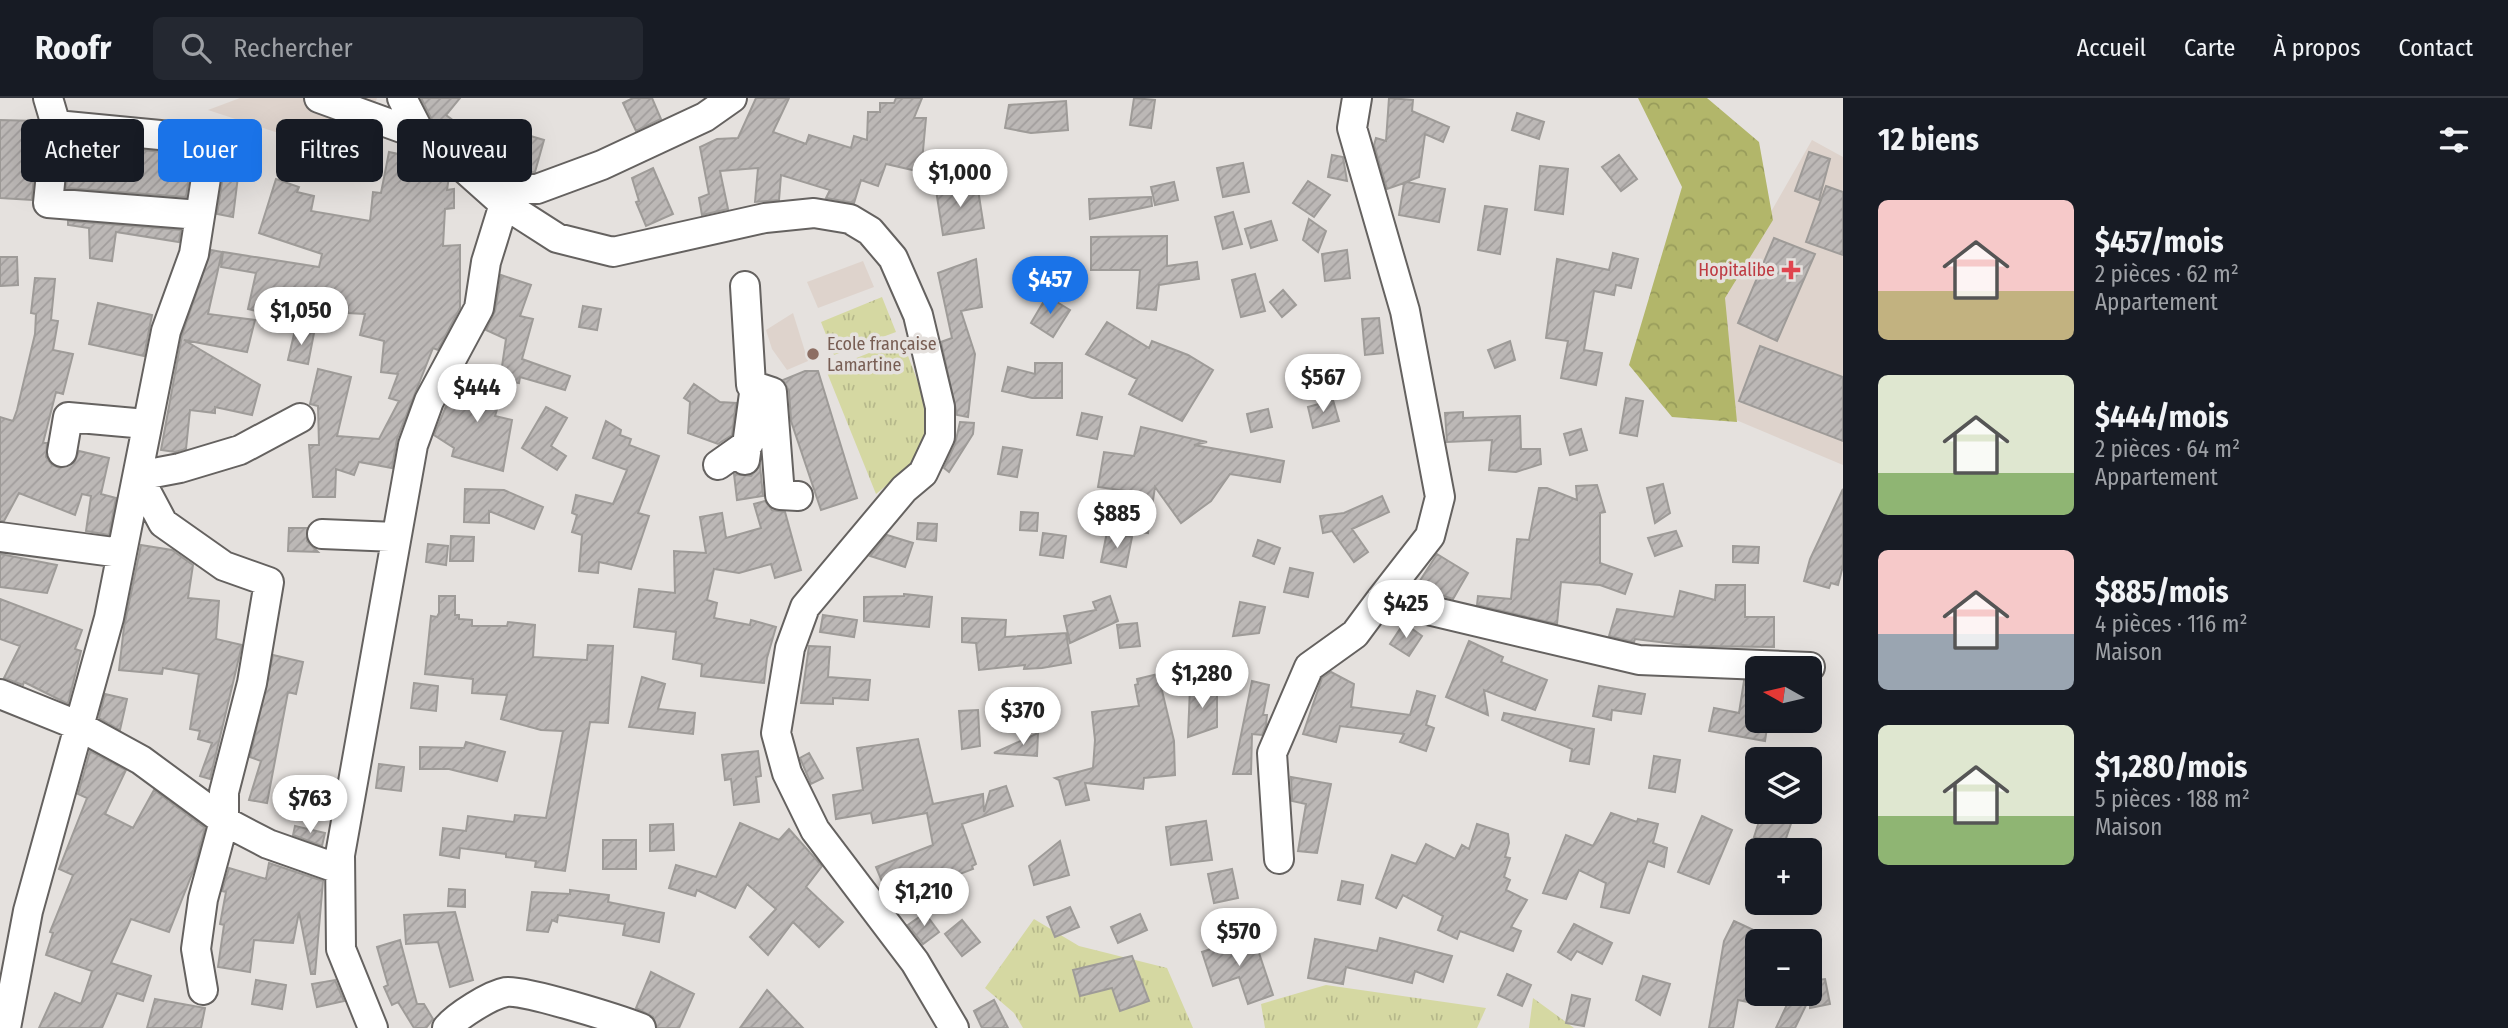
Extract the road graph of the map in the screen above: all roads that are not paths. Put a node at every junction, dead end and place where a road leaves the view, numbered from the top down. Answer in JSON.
{"nodes":[{"id":1,"x":48,"y":98,"type":"edge"},
{"id":2,"x":319,"y":98,"type":"edge"},
{"id":3,"x":402,"y":98,"type":"edge"},
{"id":4,"x":732,"y":98,"type":"edge"},
{"id":5,"x":1357,"y":98,"type":"edge"},
{"id":6,"x":54,"y":119,"type":"edge"},
{"id":7,"x":413,"y":119,"type":"edge"},
{"id":8,"x":397,"y":126,"type":"edge"},
{"id":9,"x":144,"y":134,"type":"edge"},
{"id":10,"x":50,"y":182,"type":"edge"},
{"id":11,"x":479,"y":182,"type":"edge"},
{"id":12,"x":496,"y":196,"type":"junction"},
{"id":13,"x":200,"y":215,"type":"junction"},
{"id":14,"x":746,"y":286,"type":"dead end"},
{"id":15,"x":755,"y":386,"type":"junction"},
{"id":16,"x":300,"y":418,"type":"dead end"},
{"id":17,"x":146,"y":424,"type":"junction"},
{"id":18,"x":62,"y":452,"type":"dead end"},
{"id":19,"x":737,"y":456,"type":"dead end"},
{"id":20,"x":138,"y":476,"type":"junction"},
{"id":21,"x":798,"y":496,"type":"dead end"},
{"id":22,"x":322,"y":534,"type":"dead end"},
{"id":23,"x":0,"y":537,"type":"edge"},
{"id":24,"x":396,"y":537,"type":"junction"},
{"id":25,"x":121,"y":553,"type":"junction"},
{"id":26,"x":1381,"y":599,"type":"junction"},
{"id":27,"x":1745,"y":664,"type":"edge"},
{"id":28,"x":0,"y":694,"type":"edge"},
{"id":29,"x":77,"y":725,"type":"junction"},
{"id":30,"x":225,"y":821,"type":"junction"},
{"id":31,"x":1279,"y":859,"type":"dead end"},
{"id":32,"x":339,"y":869,"type":"junction"},
{"id":33,"x":203,"y":989,"type":"dead end"},
{"id":34,"x":6,"y":1028,"type":"edge"},
{"id":35,"x":373,"y":1028,"type":"edge"},
{"id":36,"x":447,"y":1028,"type":"edge"},
{"id":37,"x":641,"y":1028,"type":"edge"},
{"id":38,"x":954,"y":1028,"type":"edge"}],
"edges":[{"from":1,"to":6,"type":"street"},
{"from":2,"to":8,"type":"street"},
{"from":3,"to":7,"type":"street"},
{"from":4,"to":12,"type":"street"},
{"from":5,"to":26,"type":"street"},
{"from":9,"to":13,"type":"street"},
{"from":10,"to":13,"type":"street"},
{"from":11,"to":12,"type":"street"},
{"from":12,"to":24,"type":"street"},
{"from":12,"to":38,"type":"street"},
{"from":13,"to":17,"type":"street"},
{"from":14,"to":15,"type":"street"},
{"from":15,"to":19,"type":"street"},
{"from":15,"to":21,"type":"street"},
{"from":16,"to":20,"type":"street"},
{"from":17,"to":18,"type":"street"},
{"from":17,"to":20,"type":"street"},
{"from":20,"to":25,"type":"street"},
{"from":20,"to":30,"type":"street"},
{"from":22,"to":24,"type":"street"},
{"from":23,"to":25,"type":"street"},
{"from":24,"to":32,"type":"street"},
{"from":25,"to":29,"type":"street"},
{"from":26,"to":27,"type":"street"},
{"from":26,"to":31,"type":"street"},
{"from":28,"to":29,"type":"street"},
{"from":29,"to":30,"type":"street"},
{"from":29,"to":34,"type":"street"},
{"from":30,"to":32,"type":"street"},
{"from":30,"to":33,"type":"street"},
{"from":32,"to":35,"type":"street"},
{"from":36,"to":37,"type":"street"}]}
